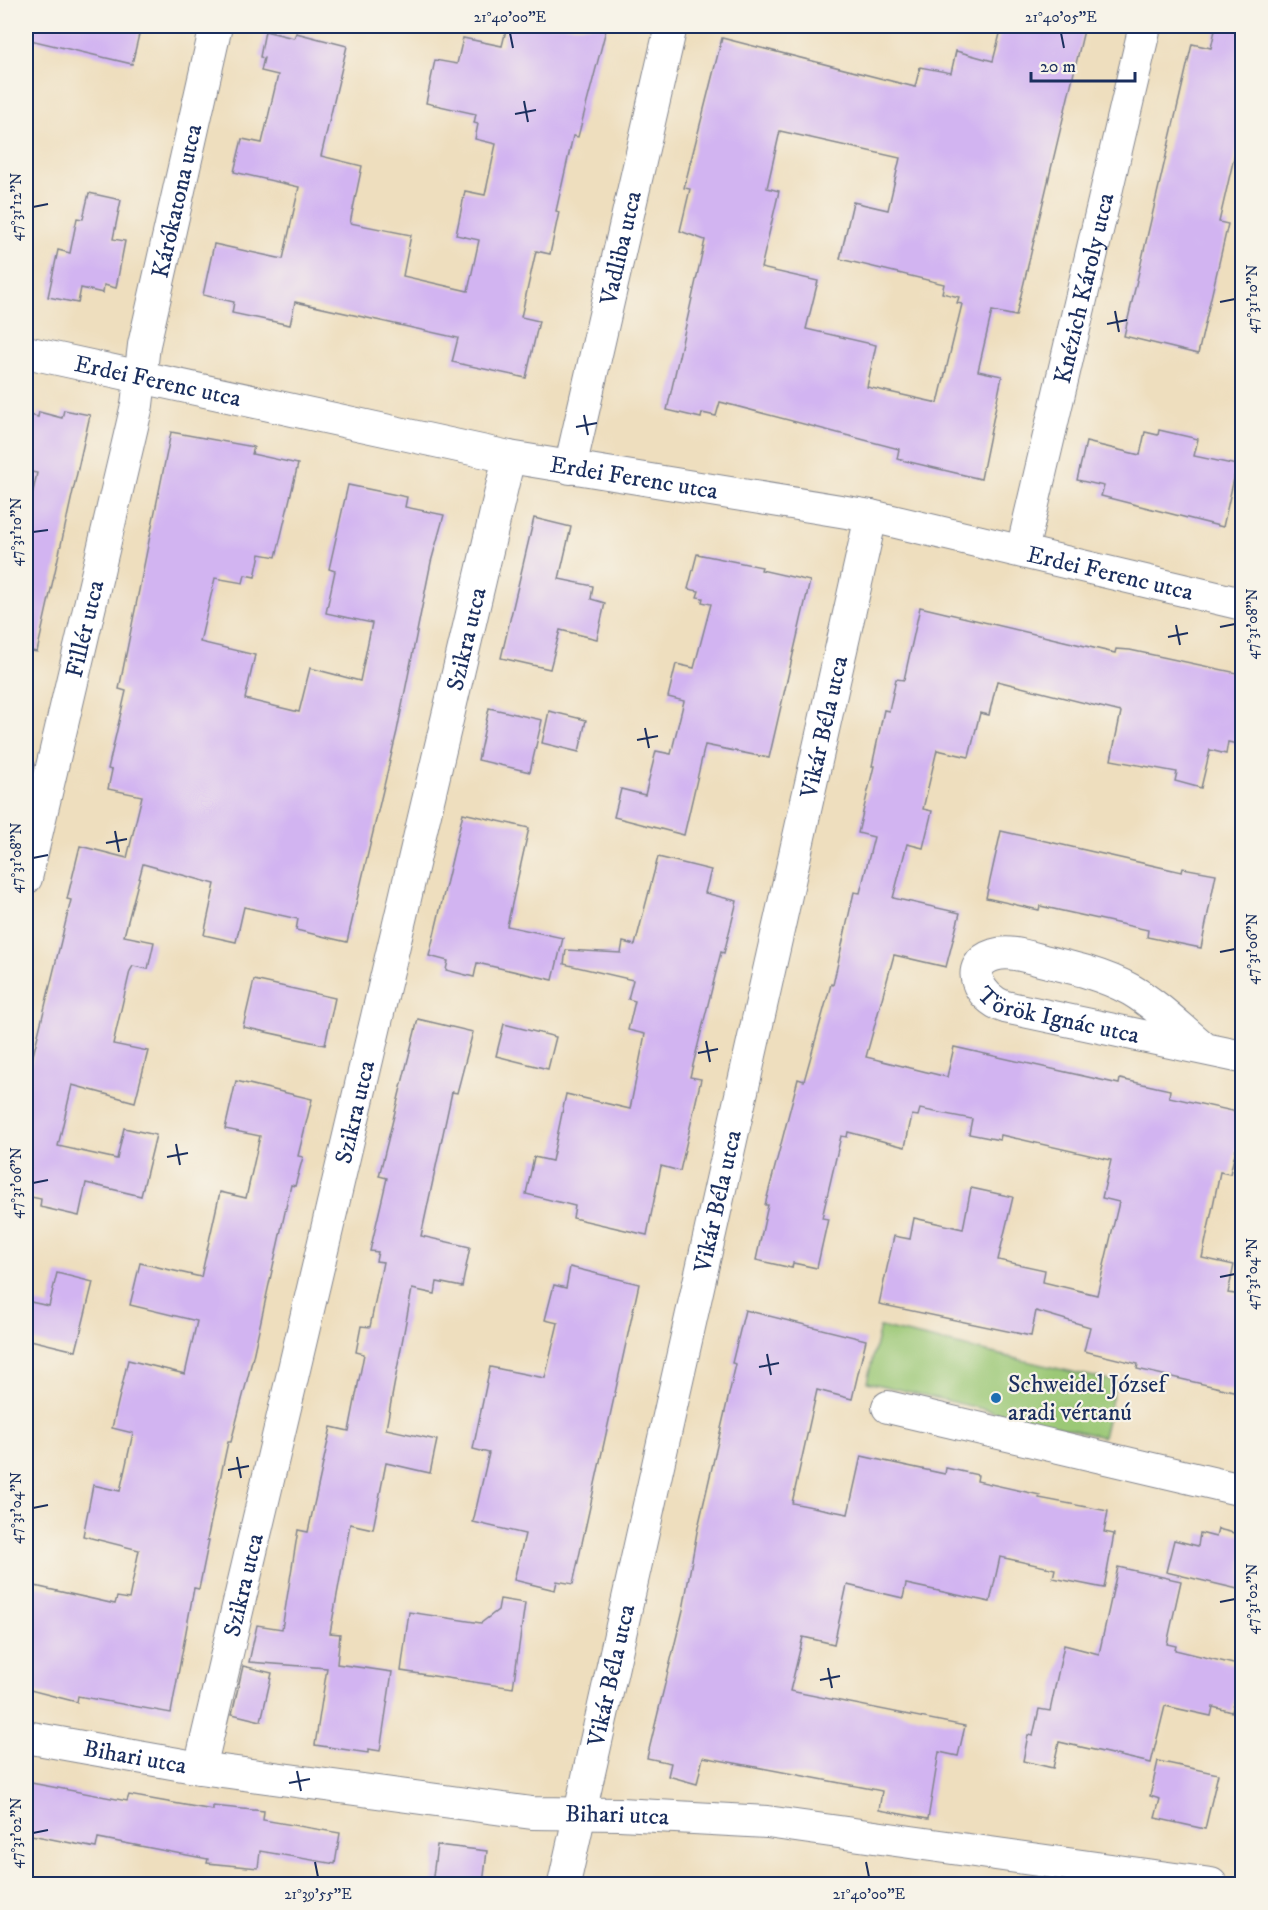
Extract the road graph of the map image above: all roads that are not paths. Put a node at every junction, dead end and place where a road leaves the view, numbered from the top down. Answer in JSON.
{"nodes":[{"id":1,"x":216,"y":26,"type":"edge"},
{"id":2,"x":671,"y":26,"type":"edge"},
{"id":3,"x":1145,"y":26,"type":"edge"},
{"id":4,"x":26,"y":352,"type":"edge"},
{"id":5,"x":140,"y":377,"type":"junction"},
{"id":6,"x":509,"y":457,"type":"junction"},
{"id":7,"x":570,"y":468,"type":"junction"},
{"id":8,"x":871,"y":516,"type":"junction"},
{"id":9,"x":1022,"y":551,"type":"junction"},
{"id":10,"x":1242,"y":604,"type":"edge"},
{"id":11,"x":26,"y":878,"type":"edge"},
{"id":12,"x":1204,"y":1048,"type":"junction"},
{"id":13,"x":1242,"y":1056,"type":"edge"},
{"id":14,"x":888,"y":1407,"type":"dead end"},
{"id":15,"x":1242,"y":1490,"type":"edge"},
{"id":16,"x":26,"y":1737,"type":"edge"},
{"id":17,"x":200,"y":1768,"type":"junction"},
{"id":18,"x":580,"y":1815,"type":"junction"},
{"id":19,"x":564,"y":1884,"type":"edge"},
{"id":20,"x":1210,"y":1884,"type":"edge"}],
"edges":[{"from":1,"to":5,"type":"street","name":"Kárókatona utca"},
{"from":2,"to":7,"type":"street","name":"Vadliba utca"},
{"from":3,"to":9,"type":"street","name":"Knézich Károly utca"},
{"from":4,"to":5,"type":"street","name":"Erdei Ferenc utca"},
{"from":5,"to":6,"type":"street","name":"Erdei Ferenc utca"},
{"from":5,"to":11,"type":"street","name":"Fillér utca"},
{"from":6,"to":7,"type":"street","name":"Erdei Ferenc utca"},
{"from":6,"to":17,"type":"street","name":"Szikra utca"},
{"from":7,"to":8,"type":"street","name":"Erdei Ferenc utca"},
{"from":8,"to":9,"type":"street","name":"Erdei Ferenc utca"},
{"from":8,"to":18,"type":"street","name":"Vikár Béla utca"},
{"from":9,"to":10,"type":"street","name":"Erdei Ferenc utca"},
{"from":12,"to":12,"type":"street","name":"Török Ignác utca"},
{"from":12,"to":13,"type":"street","name":"Török Ignác utca"},
{"from":14,"to":15,"type":"street"},
{"from":16,"to":17,"type":"street","name":"Bihari utca"},
{"from":17,"to":18,"type":"street","name":"Bihari utca"},
{"from":18,"to":19,"type":"street","name":"Vikár Béla utca"},
{"from":18,"to":20,"type":"street","name":"Bihari utca"}]}
